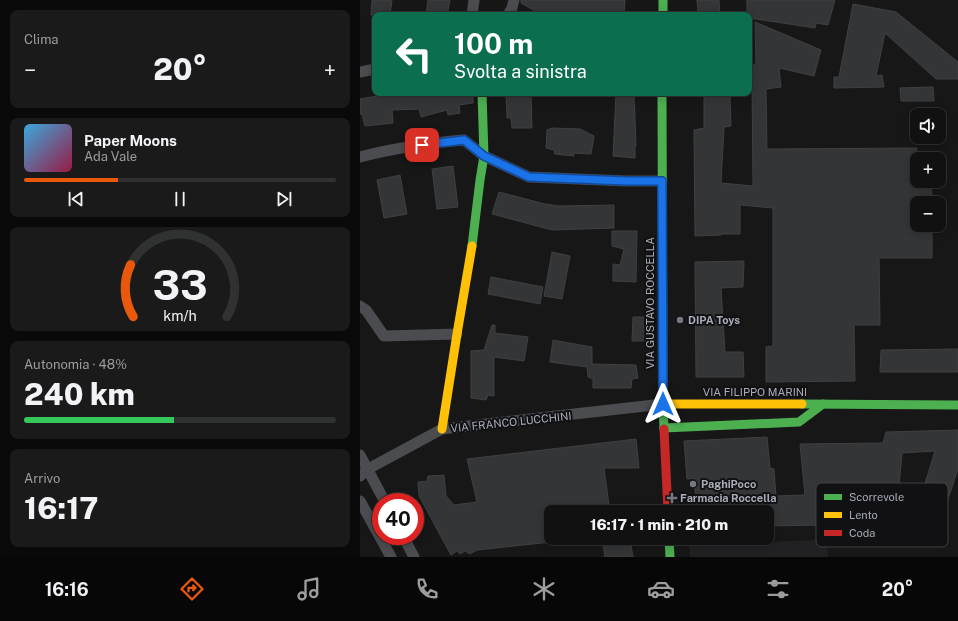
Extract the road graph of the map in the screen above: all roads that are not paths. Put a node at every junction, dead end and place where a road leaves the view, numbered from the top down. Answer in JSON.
{"nodes":[{"id":1,"x":474,"y":0,"type":"edge"},
{"id":2,"x":514,"y":0,"type":"edge"},
{"id":3,"x":663,"y":0,"type":"edge"},
{"id":4,"x":472,"y":12,"type":"edge"},
{"id":5,"x":510,"y":12,"type":"edge"},
{"id":6,"x":663,"y":12,"type":"edge"},
{"id":7,"x":372,"y":70,"type":"edge"},
{"id":8,"x":360,"y":72,"type":"edge"},
{"id":9,"x":482,"y":96,"type":"edge"},
{"id":10,"x":662,"y":96,"type":"edge"},
{"id":11,"x":484,"y":156,"type":"junction"},
{"id":12,"x":360,"y":157,"type":"edge"},
{"id":13,"x":662,"y":181,"type":"junction"},
{"id":14,"x":360,"y":306,"type":"edge"},
{"id":15,"x":457,"y":334,"type":"junction"},
{"id":16,"x":663,"y":404,"type":"junction"},
{"id":17,"x":823,"y":404,"type":"junction"},
{"id":18,"x":958,"y":405,"type":"edge"},
{"id":19,"x":664,"y":428,"type":"junction"},
{"id":20,"x":442,"y":429,"type":"junction"},
{"id":21,"x":360,"y":455,"type":"edge"},
{"id":22,"x":364,"y":472,"type":"edge"},
{"id":23,"x":379,"y":493,"type":"edge"},
{"id":24,"x":360,"y":501,"type":"edge"},
{"id":25,"x":668,"y":505,"type":"edge"},
{"id":26,"x":408,"y":545,"type":"edge"},
{"id":27,"x":669,"y":545,"type":"edge"},
{"id":28,"x":391,"y":557,"type":"edge"},
{"id":29,"x":414,"y":557,"type":"edge"},
{"id":30,"x":670,"y":557,"type":"edge"}],
"edges":[{"from":1,"to":4,"type":"street"},
{"from":2,"to":5,"type":"street"},
{"from":3,"to":6,"type":"street"},
{"from":7,"to":8,"type":"street"},
{"from":9,"to":11,"type":"street"},
{"from":10,"to":13,"type":"street","name":"VIA GUSTAVO ROCCELLA"},
{"from":11,"to":12,"type":"street"},
{"from":11,"to":13,"type":"street"},
{"from":11,"to":15,"type":"street"},
{"from":13,"to":16,"type":"street","name":"VIA GUSTAVO ROCCELLA"},
{"from":14,"to":15,"type":"street"},
{"from":15,"to":20,"type":"street"},
{"from":16,"to":17,"type":"street","name":"VIA FILIPPO MARINI"},
{"from":16,"to":19,"type":"street","name":"VIA GUSTAVO ROCCELLA"},
{"from":16,"to":20,"type":"street","name":"VIA FRANCO LUCCHINI"},
{"from":17,"to":18,"type":"street","name":"VIA FILIPPO MARINI"},
{"from":17,"to":19,"type":"street","name":"VIA FILIPPO MARINI"},
{"from":19,"to":25,"type":"street","name":"VIA GUSTAVO ROCCELLA"},
{"from":20,"to":22,"type":"street","name":"VIA FRANCO LUCCHINI"},
{"from":21,"to":22,"type":"street"},
{"from":22,"to":23,"type":"street"},
{"from":24,"to":28,"type":"street"},
{"from":26,"to":29,"type":"street"},
{"from":27,"to":30,"type":"street"}]}
